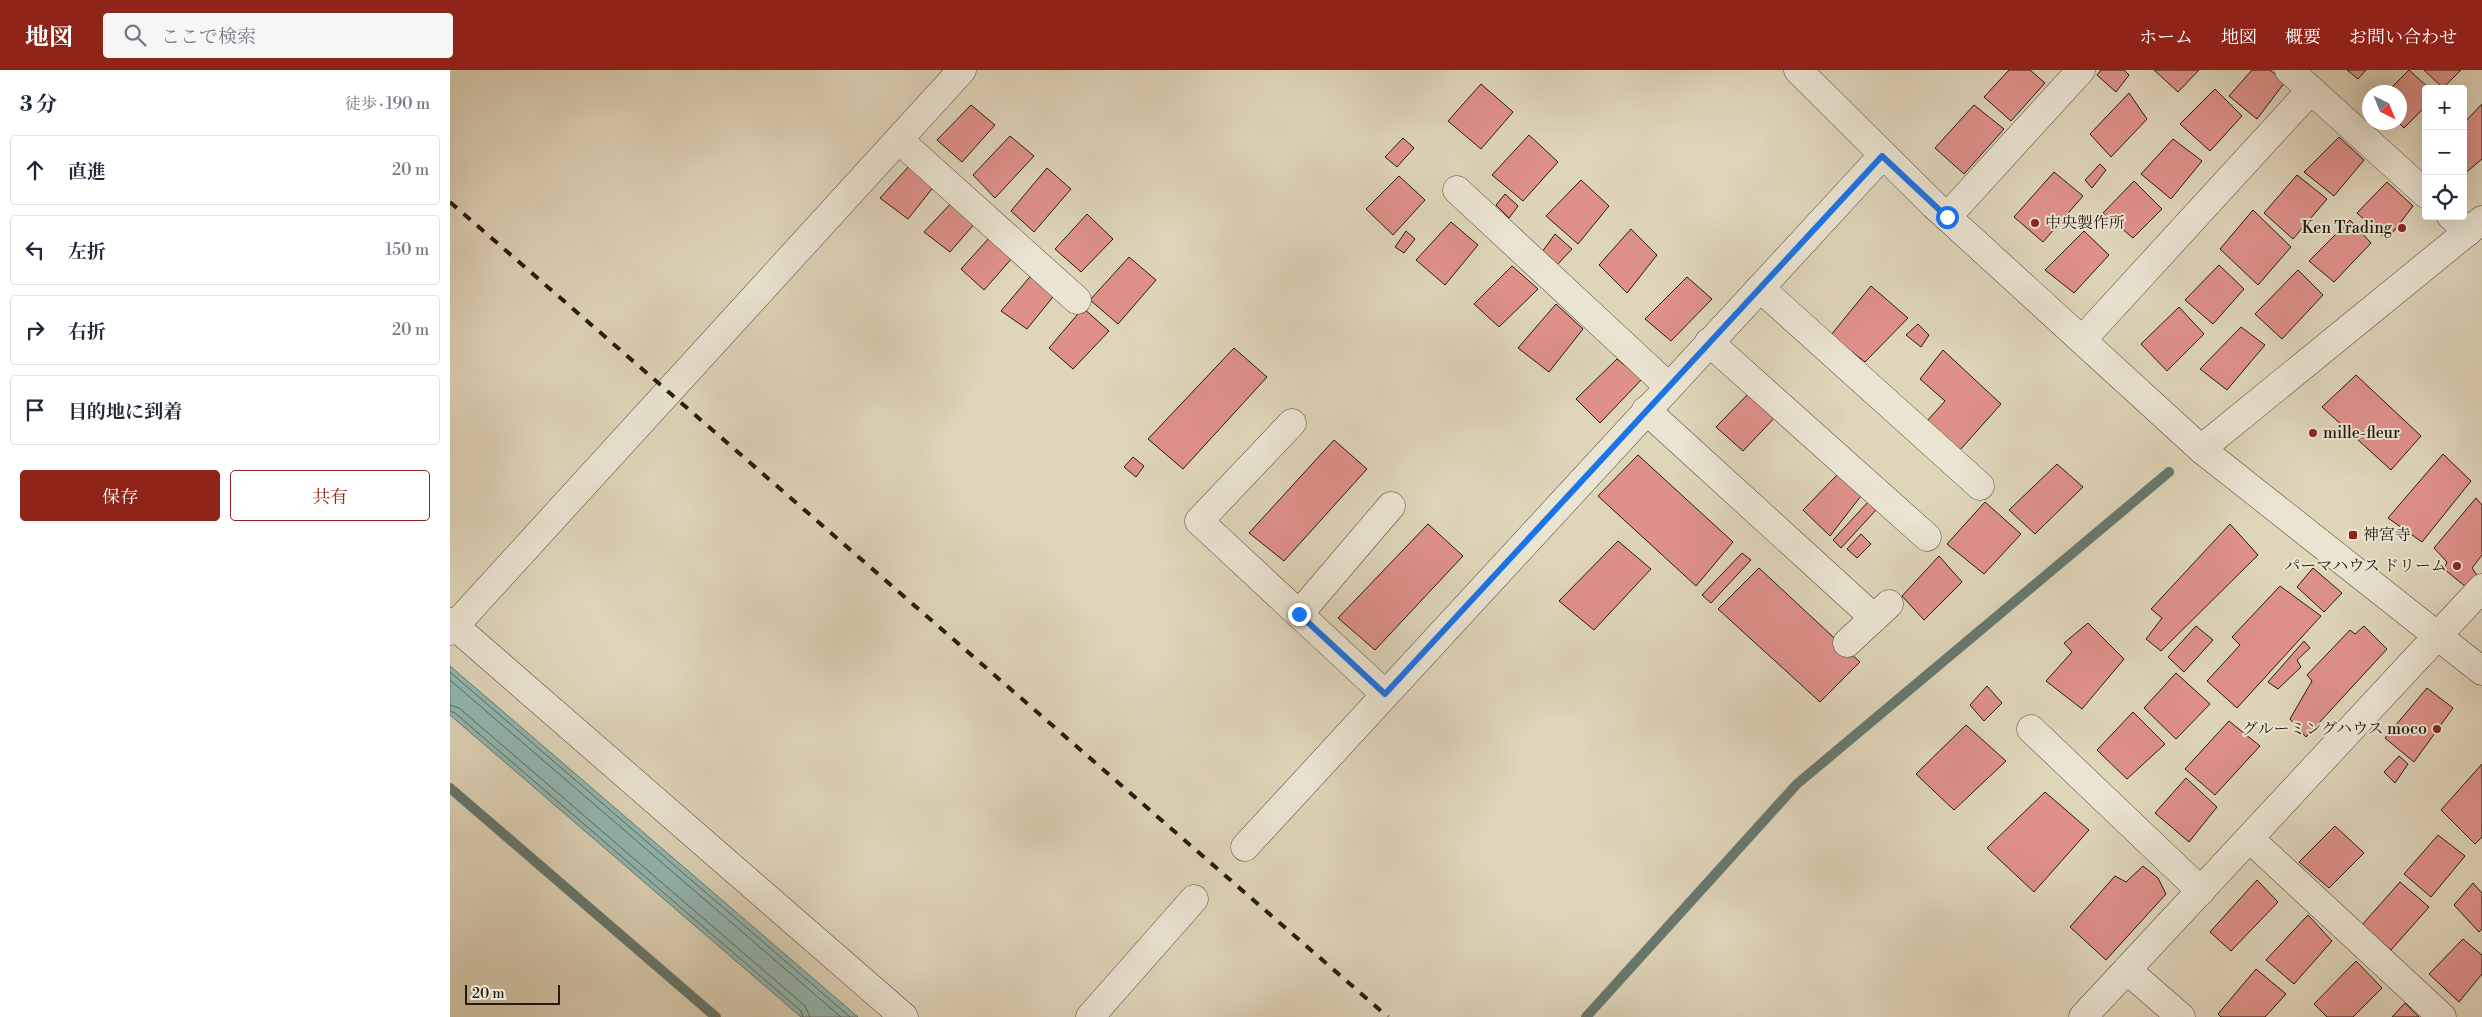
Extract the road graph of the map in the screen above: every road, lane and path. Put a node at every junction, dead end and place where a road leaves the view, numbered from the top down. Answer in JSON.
{"nodes":[{"id":1,"x":962,"y":70,"type":"edge"},
{"id":2,"x":1798,"y":70,"type":"edge"},
{"id":3,"x":2081,"y":70,"type":"edge"},
{"id":4,"x":2289,"y":70,"type":"edge"},
{"id":5,"x":2312,"y":90,"type":"junction"},
{"id":6,"x":899,"y":140,"type":"junction"},
{"id":7,"x":1882,"y":156,"type":"junction"},
{"id":8,"x":1457,"y":190,"type":"dead end"},
{"id":9,"x":2422,"y":190,"type":"edge"},
{"id":10,"x":1947,"y":217,"type":"junction"},
{"id":11,"x":2467,"y":223,"type":"edge"},
{"id":12,"x":1760,"y":288,"type":"junction"},
{"id":13,"x":1077,"y":300,"type":"dead end"},
{"id":14,"x":2082,"y":340,"type":"junction"},
{"id":15,"x":1708,"y":342,"type":"junction"},
{"id":16,"x":1668,"y":386,"type":"junction"},
{"id":17,"x":1646,"y":410,"type":"junction"},
{"id":18,"x":1292,"y":423,"type":"dead end"},
{"id":19,"x":2201,"y":449,"type":"junction"},
{"id":20,"x":1980,"y":486,"type":"dead end"},
{"id":21,"x":1392,"y":506,"type":"dead end"},
{"id":22,"x":1926,"y":537,"type":"dead end"},
{"id":23,"x":2482,"y":588,"type":"edge"},
{"id":24,"x":1299,"y":614,"type":"junction"},
{"id":25,"x":452,"y":626,"type":"edge"},
{"id":26,"x":2439,"y":636,"type":"junction"},
{"id":27,"x":1847,"y":643,"type":"dead end"},
{"id":28,"x":2482,"y":671,"type":"edge"},
{"id":29,"x":1385,"y":694,"type":"junction"},
{"id":30,"x":2030,"y":729,"type":"dead end"},
{"id":31,"x":2250,"y":839,"type":"junction"},
{"id":32,"x":1245,"y":847,"type":"dead end"},
{"id":33,"x":2200,"y":891,"type":"junction"},
{"id":34,"x":1194,"y":899,"type":"dead end"},
{"id":35,"x":2127,"y":970,"type":"junction"},
{"id":36,"x":904,"y":1017,"type":"edge"},
{"id":37,"x":1090,"y":1017,"type":"edge"},
{"id":38,"x":2084,"y":1017,"type":"edge"},
{"id":39,"x":2181,"y":1017,"type":"edge"},
{"id":40,"x":2442,"y":1017,"type":"edge"}],
"edges":[{"from":1,"to":6,"type":"street"},
{"from":2,"to":7,"type":"street"},
{"from":3,"to":10,"type":"street"},
{"from":4,"to":5,"type":"street"},
{"from":5,"to":9,"type":"street"},
{"from":5,"to":14,"type":"street"},
{"from":6,"to":13,"type":"street"},
{"from":6,"to":25,"type":"street"},
{"from":7,"to":10,"type":"street"},
{"from":7,"to":12,"type":"street"},
{"from":8,"to":16,"type":"street"},
{"from":10,"to":14,"type":"street"},
{"from":11,"to":19,"type":"street"},
{"from":12,"to":15,"type":"street"},
{"from":12,"to":20,"type":"street"},
{"from":14,"to":19,"type":"street"},
{"from":15,"to":16,"type":"street"},
{"from":15,"to":22,"type":"street"},
{"from":16,"to":17,"type":"street"},
{"from":17,"to":27,"type":"street"},
{"from":17,"to":29,"type":"street"},
{"from":18,"to":24,"type":"street"},
{"from":19,"to":26,"type":"street"},
{"from":21,"to":24,"type":"street"},
{"from":23,"to":26,"type":"street"},
{"from":24,"to":29,"type":"street"},
{"from":25,"to":36,"type":"street"},
{"from":26,"to":28,"type":"street"},
{"from":26,"to":31,"type":"street"},
{"from":29,"to":32,"type":"street"},
{"from":30,"to":33,"type":"street"},
{"from":31,"to":33,"type":"street"},
{"from":31,"to":40,"type":"street"},
{"from":33,"to":35,"type":"street"},
{"from":34,"to":37,"type":"street"},
{"from":35,"to":38,"type":"street"},
{"from":35,"to":39,"type":"street"}]}
